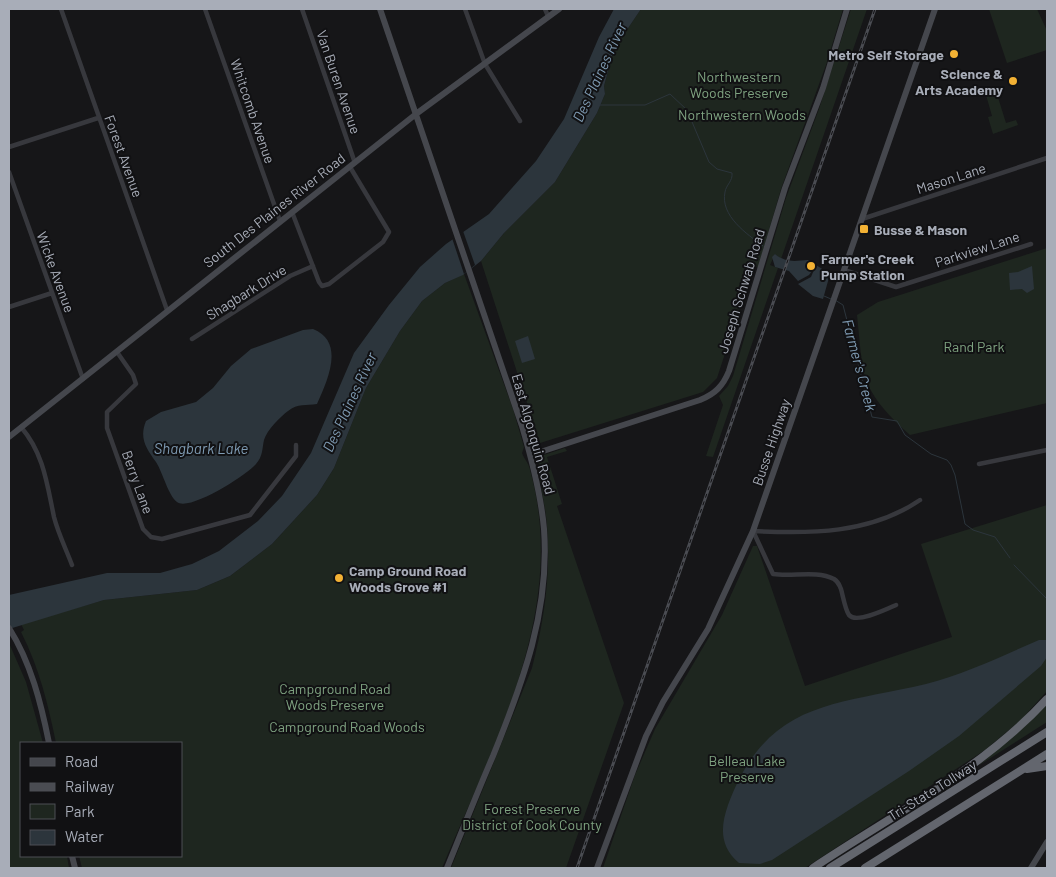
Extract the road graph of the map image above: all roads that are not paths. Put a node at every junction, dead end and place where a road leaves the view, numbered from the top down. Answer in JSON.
{"nodes":[{"id":1,"x":61,"y":9,"type":"edge"},
{"id":2,"x":205,"y":9,"type":"edge"},
{"id":3,"x":302,"y":9,"type":"edge"},
{"id":4,"x":380,"y":9,"type":"edge"},
{"id":5,"x":465,"y":9,"type":"edge"},
{"id":6,"x":545,"y":9,"type":"edge"},
{"id":7,"x":559,"y":9,"type":"edge"},
{"id":8,"x":846,"y":9,"type":"edge"},
{"id":9,"x":935,"y":9,"type":"edge"},
{"id":10,"x":548,"y":16,"type":"junction"},
{"id":11,"x":485,"y":64,"type":"junction"},
{"id":12,"x":416,"y":114,"type":"junction"},
{"id":13,"x":98,"y":118,"type":"junction"},
{"id":14,"x":520,"y":121,"type":"dead end"},
{"id":15,"x":9,"y":146,"type":"edge"},
{"id":16,"x":1047,"y":158,"type":"edge"},
{"id":17,"x":352,"y":165,"type":"junction"},
{"id":18,"x":9,"y":172,"type":"edge"},
{"id":19,"x":292,"y":212,"type":"junction"},
{"id":20,"x":862,"y":219,"type":"junction"},
{"id":21,"x":280,"y":221,"type":"junction"},
{"id":22,"x":1032,"y":244,"type":"dead end"},
{"id":23,"x":313,"y":266,"type":"junction"},
{"id":24,"x":844,"y":270,"type":"junction"},
{"id":25,"x":52,"y":293,"type":"junction"},
{"id":26,"x":9,"y":307,"type":"edge"},
{"id":27,"x":167,"y":310,"type":"junction"},
{"id":28,"x":192,"y":340,"type":"dead end"},
{"id":29,"x":116,"y":352,"type":"junction"},
{"id":30,"x":84,"y":379,"type":"junction"},
{"id":31,"x":21,"y":427,"type":"junction"},
{"id":32,"x":9,"y":437,"type":"edge"},
{"id":33,"x":296,"y":445,"type":"dead end"},
{"id":34,"x":1047,"y":450,"type":"edge"},
{"id":35,"x":530,"y":455,"type":"junction"},
{"id":36,"x":979,"y":464,"type":"dead end"},
{"id":37,"x":920,"y":500,"type":"dead end"},
{"id":38,"x":753,"y":531,"type":"junction"},
{"id":39,"x":72,"y":565,"type":"dead end"},
{"id":40,"x":896,"y":605,"type":"dead end"},
{"id":41,"x":9,"y":628,"type":"edge"},
{"id":42,"x":1047,"y":699,"type":"edge"},
{"id":43,"x":1047,"y":732,"type":"edge"},
{"id":44,"x":49,"y":742,"type":"edge"},
{"id":45,"x":1047,"y":754,"type":"edge"},
{"id":46,"x":1047,"y":766,"type":"edge"},
{"id":47,"x":1023,"y":769,"type":"junction"},
{"id":48,"x":1047,"y":842,"type":"edge"},
{"id":49,"x":447,"y":868,"type":"edge"},
{"id":50,"x":598,"y":868,"type":"edge"},
{"id":51,"x":813,"y":868,"type":"edge"},
{"id":52,"x":830,"y":868,"type":"edge"},
{"id":53,"x":865,"y":868,"type":"edge"},
{"id":54,"x":1032,"y":868,"type":"edge"}],
"edges":[{"from":1,"to":13,"type":"street","name":"Forest Avenue"},
{"from":2,"to":21,"type":"street","name":"Whitcomb Avenue"},
{"from":3,"to":17,"type":"street","name":"Van Buren Avenue"},
{"from":4,"to":12,"type":"main road","name":"East Algonquin Road"},
{"from":5,"to":11,"type":"street"},
{"from":6,"to":10,"type":"street"},
{"from":7,"to":10,"type":"main road","name":"South Des Plaines River Road"},
{"from":8,"to":35,"type":"main road","name":"Joseph Schwab Road"},
{"from":9,"to":20,"type":"main road","name":"Busse Highway"},
{"from":10,"to":11,"type":"main road","name":"South Des Plaines River Road"},
{"from":11,"to":12,"type":"main road","name":"South Des Plaines River Road"},
{"from":11,"to":14,"type":"street"},
{"from":12,"to":17,"type":"main road","name":"South Des Plaines River Road"},
{"from":12,"to":35,"type":"main road","name":"East Algonquin Road"},
{"from":13,"to":15,"type":"street"},
{"from":13,"to":27,"type":"street","name":"Forest Avenue"},
{"from":16,"to":20,"type":"street","name":"Mason Lane"},
{"from":17,"to":19,"type":"main road","name":"South Des Plaines River Road"},
{"from":17,"to":23,"type":"street","name":"Van Buren Avenue"},
{"from":18,"to":25,"type":"street","name":"Wicke Avenue"},
{"from":19,"to":21,"type":"main road","name":"South Des Plaines River Road"},
{"from":19,"to":23,"type":"street"},
{"from":20,"to":24,"type":"main road","name":"Busse Highway"},
{"from":21,"to":27,"type":"main road","name":"South Des Plaines River Road"},
{"from":22,"to":24,"type":"street","name":"Parkview Lane"},
{"from":23,"to":28,"type":"street","name":"Shagbark Drive"},
{"from":24,"to":38,"type":"main road","name":"Busse Highway"},
{"from":25,"to":26,"type":"street"},
{"from":25,"to":30,"type":"street","name":"Wicke Avenue"},
{"from":27,"to":29,"type":"main road","name":"South Des Plaines River Road"},
{"from":29,"to":30,"type":"main road","name":"South Des Plaines River Road"},
{"from":29,"to":33,"type":"street","name":"Berry Lane"},
{"from":30,"to":31,"type":"main road","name":"South Des Plaines River Road"},
{"from":31,"to":32,"type":"main road","name":"South Des Plaines River Road"},
{"from":31,"to":39,"type":"street"},
{"from":34,"to":36,"type":"street"},
{"from":35,"to":49,"type":"main road","name":"East Algonquin Road"},
{"from":37,"to":38,"type":"street"},
{"from":38,"to":40,"type":"street"},
{"from":38,"to":50,"type":"main road","name":"Busse Highway"},
{"from":41,"to":44,"type":"main road"},
{"from":42,"to":51,"type":"highway"},
{"from":43,"to":52,"type":"highway","name":"Tri-State Tollway"},
{"from":45,"to":47,"type":"highway"},
{"from":46,"to":47,"type":"highway"},
{"from":47,"to":53,"type":"highway"},
{"from":48,"to":54,"type":"main road"}]}
